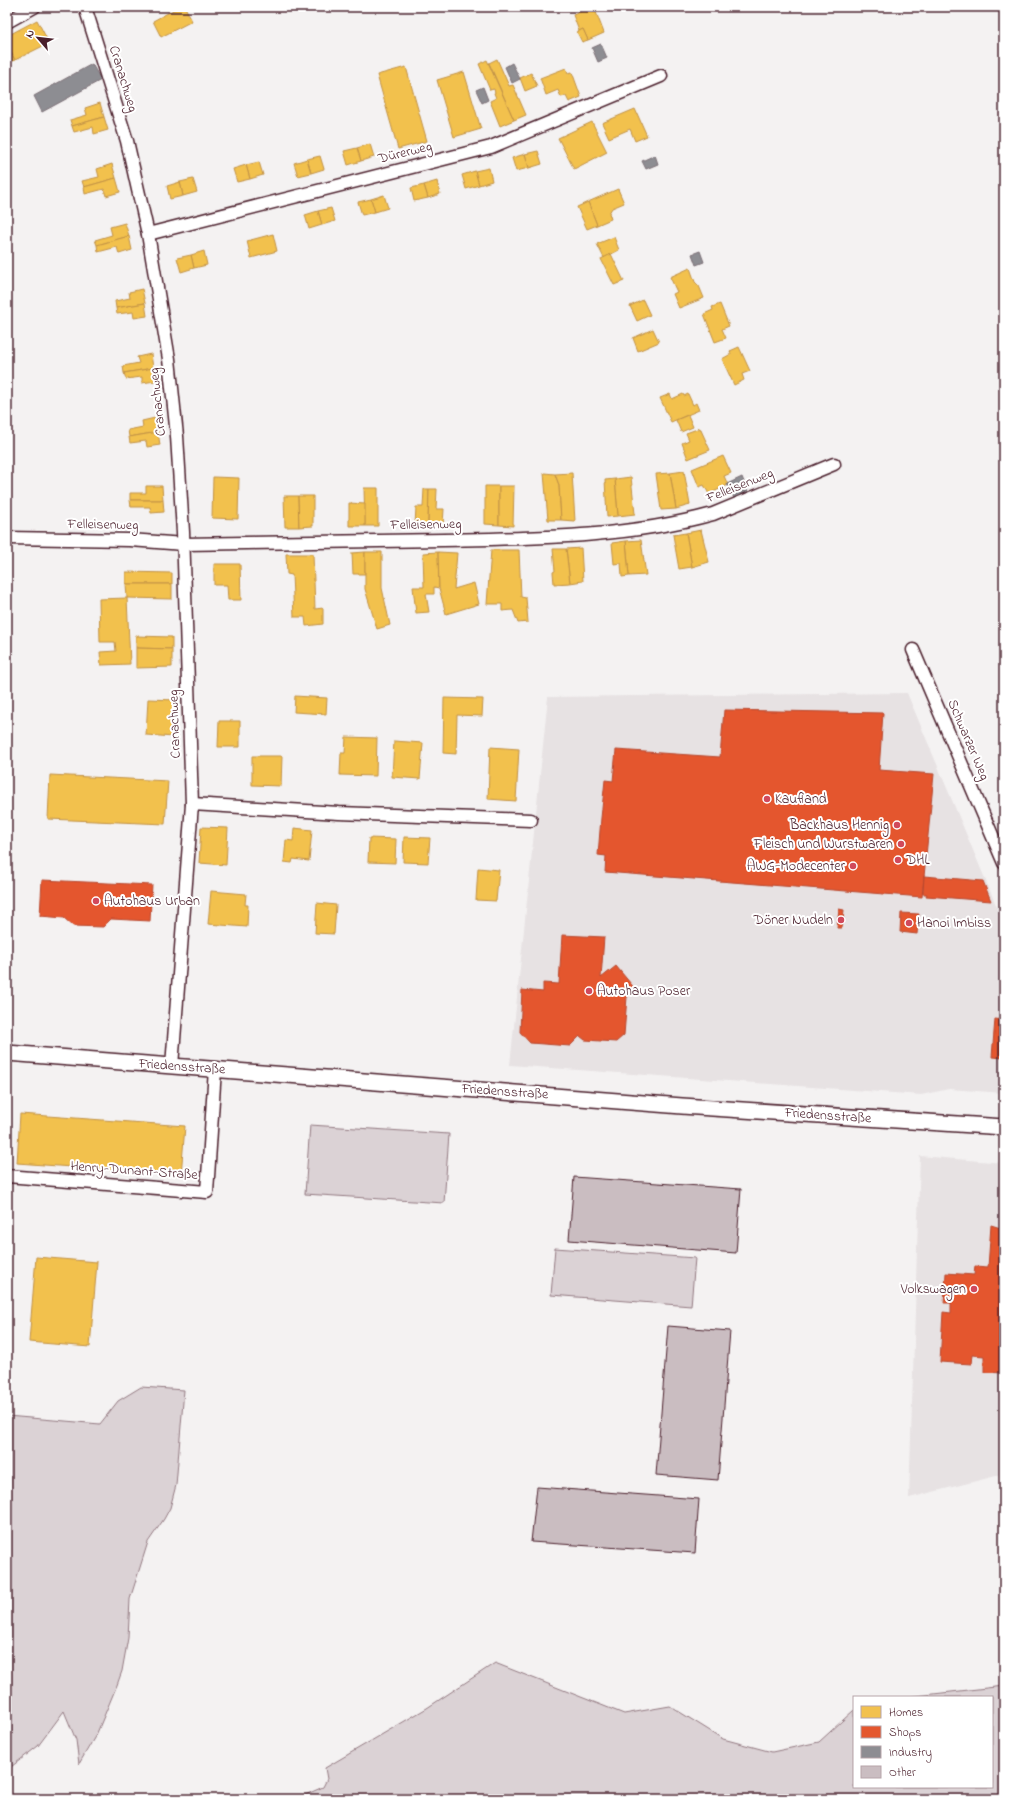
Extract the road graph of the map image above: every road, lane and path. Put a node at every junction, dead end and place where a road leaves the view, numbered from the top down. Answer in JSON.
{"nodes":[{"id":1,"x":34,"y":7,"type":"edge"},
{"id":2,"x":85,"y":7,"type":"edge"},
{"id":3,"x":7,"y":22,"type":"edge"},
{"id":4,"x":661,"y":76,"type":"dead end"},
{"id":5,"x":148,"y":234,"type":"junction"},
{"id":6,"x":834,"y":464,"type":"dead end"},
{"id":7,"x":7,"y":538,"type":"edge"},
{"id":8,"x":184,"y":544,"type":"junction"},
{"id":9,"x":913,"y":650,"type":"dead end"},
{"id":10,"x":192,"y":804,"type":"junction"},
{"id":11,"x":531,"y":820,"type":"dead end"},
{"id":12,"x":1004,"y":863,"type":"edge"},
{"id":13,"x":7,"y":1053,"type":"edge"},
{"id":14,"x":172,"y":1066,"type":"junction"},
{"id":15,"x":215,"y":1069,"type":"junction"},
{"id":16,"x":1004,"y":1128,"type":"edge"},
{"id":17,"x":7,"y":1176,"type":"edge"}],
"edges":[{"from":1,"to":3,"type":"street"},
{"from":2,"to":5,"type":"street","name":"Cranachweg"},
{"from":4,"to":5,"type":"street","name":"Dürerweg"},
{"from":5,"to":8,"type":"street","name":"Cranachweg"},
{"from":6,"to":8,"type":"street","name":"Felleisenweg"},
{"from":7,"to":8,"type":"street","name":"Felleisenweg"},
{"from":8,"to":10,"type":"street","name":"Cranachweg"},
{"from":9,"to":12,"type":"street","name":"Schwarzer Weg"},
{"from":10,"to":11,"type":"street"},
{"from":10,"to":14,"type":"street","name":"Cranachweg"},
{"from":13,"to":14,"type":"street","name":"Friedensstraße"},
{"from":14,"to":15,"type":"street","name":"Friedensstraße"},
{"from":15,"to":16,"type":"street","name":"Friedensstraße"},
{"from":15,"to":17,"type":"street","name":"Henry-Dunant-Straße"}]}
